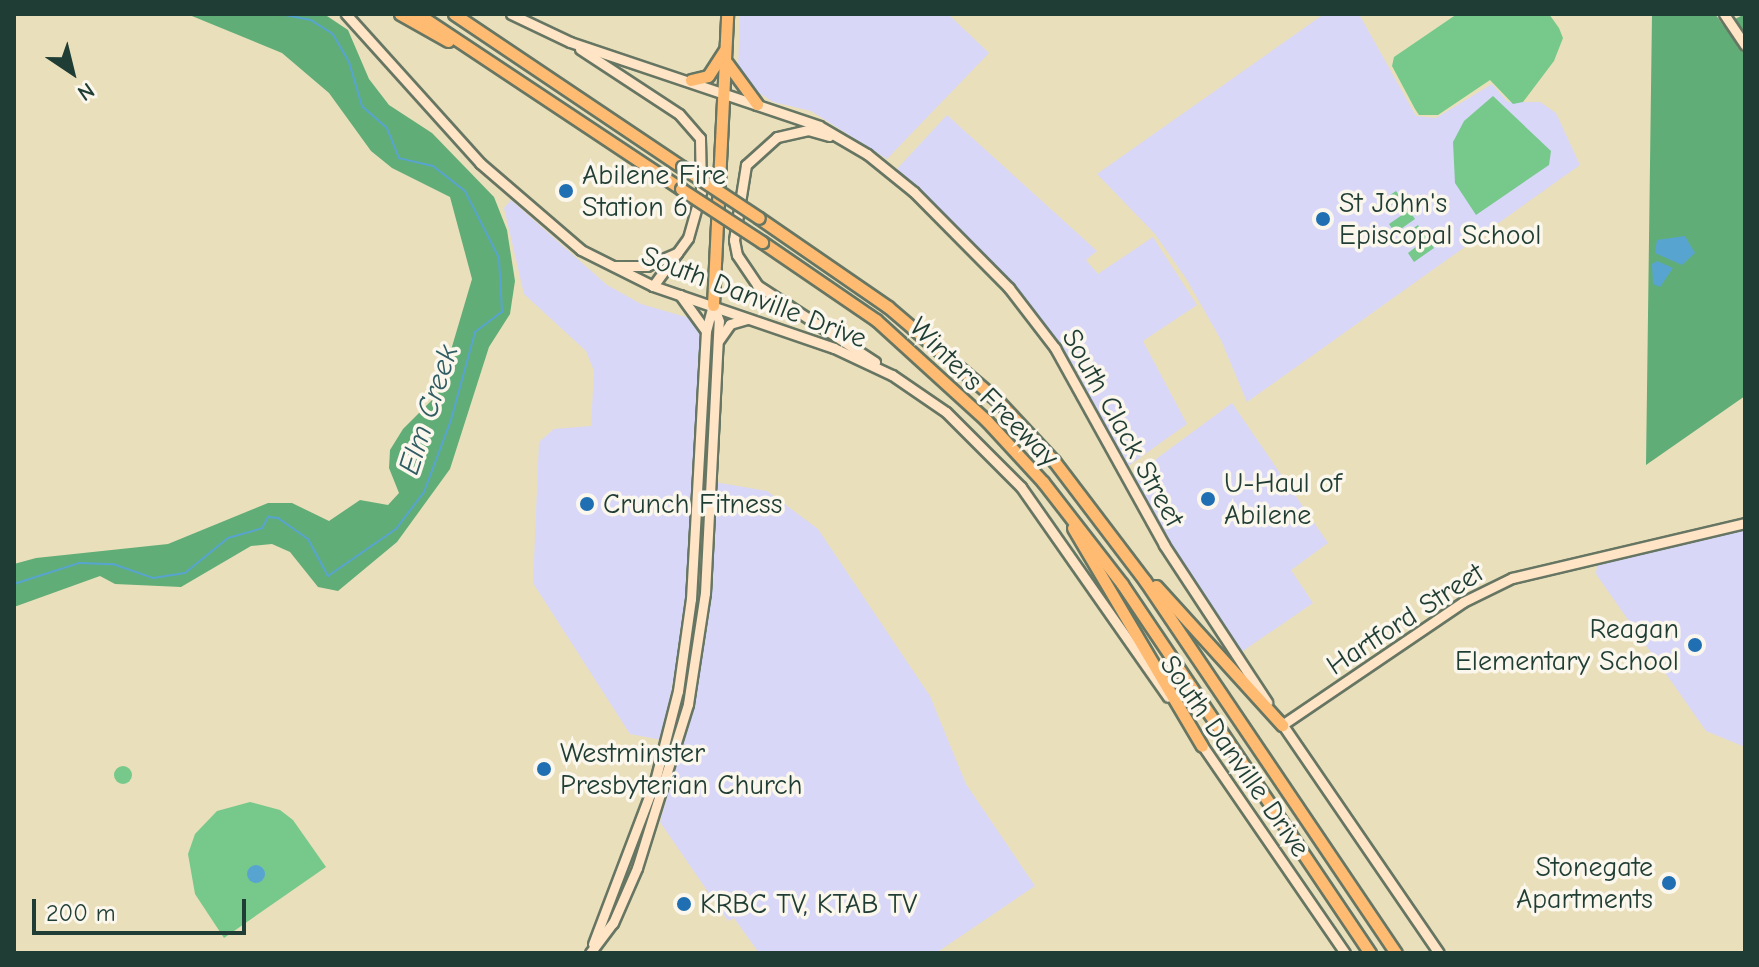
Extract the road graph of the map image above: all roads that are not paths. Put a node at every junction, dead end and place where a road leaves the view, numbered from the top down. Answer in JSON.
{"nodes":[{"id":1,"x":346,"y":14,"type":"edge"},
{"id":2,"x":400,"y":14,"type":"edge"},
{"id":3,"x":418,"y":14,"type":"edge"},
{"id":4,"x":455,"y":14,"type":"edge"},
{"id":5,"x":511,"y":14,"type":"edge"},
{"id":6,"x":727,"y":14,"type":"edge"},
{"id":7,"x":1724,"y":14,"type":"edge"},
{"id":8,"x":570,"y":42,"type":"junction"},
{"id":9,"x":1745,"y":45,"type":"edge"},
{"id":10,"x":726,"y":46,"type":"junction"},
{"id":11,"x":726,"y":61,"type":"junction"},
{"id":12,"x":503,"y":68,"type":"junction"},
{"id":13,"x":691,"y":80,"type":"junction"},
{"id":14,"x":725,"y":92,"type":"junction"},
{"id":15,"x":757,"y":104,"type":"junction"},
{"id":16,"x":844,"y":140,"type":"junction"},
{"id":17,"x":677,"y":253,"type":"junction"},
{"id":18,"x":611,"y":266,"type":"junction"},
{"id":19,"x":653,"y":286,"type":"junction"},
{"id":20,"x":680,"y":295,"type":"junction"},
{"id":21,"x":713,"y":305,"type":"junction"},
{"id":22,"x":751,"y":319,"type":"junction"},
{"id":23,"x":706,"y":331,"type":"junction"},
{"id":24,"x":718,"y":343,"type":"junction"},
{"id":25,"x":892,"y":375,"type":"junction"},
{"id":26,"x":1052,"y":493,"type":"junction"},
{"id":27,"x":1095,"y":511,"type":"junction"},
{"id":28,"x":1745,"y":523,"type":"edge"},
{"id":29,"x":1282,"y":725,"type":"junction"},
{"id":30,"x":1202,"y":746,"type":"junction"},
{"id":31,"x":605,"y":910,"type":"junction"},
{"id":32,"x":613,"y":923,"type":"junction"},
{"id":33,"x":590,"y":953,"type":"edge"},
{"id":34,"x":1345,"y":953,"type":"edge"},
{"id":35,"x":1370,"y":953,"type":"edge"},
{"id":36,"x":1396,"y":953,"type":"edge"},
{"id":37,"x":1439,"y":953,"type":"edge"}],
"edges":[{"from":1,"to":18,"type":"main road","name":"South Danville Drive"},
{"from":2,"to":12,"type":"highway"},
{"from":3,"to":12,"type":"highway","name":"Winters Freeway"},
{"from":4,"to":27,"type":"highway","name":"Winters Freeway","bridge":true},
{"from":5,"to":8,"type":"main road","name":"South Clack Street"},
{"from":6,"to":10,"type":"highway"},
{"from":7,"to":9,"type":"main road"},
{"from":8,"to":13,"type":"main road","name":"South Clack Street"},
{"from":8,"to":17,"type":"main road"},
{"from":10,"to":11,"type":"highway"},
{"from":10,"to":13,"type":"highway"},
{"from":11,"to":14,"type":"highway"},
{"from":11,"to":15,"type":"highway"},
{"from":12,"to":26,"type":"highway","name":"Winters Freeway","bridge":true},
{"from":13,"to":14,"type":"main road","name":"South Clack Street"},
{"from":14,"to":15,"type":"main road","name":"South Clack Street"},
{"from":14,"to":21,"type":"highway"},
{"from":15,"to":16,"type":"main road","name":"South Clack Street"},
{"from":16,"to":25,"type":"main road"},
{"from":16,"to":29,"type":"main road","name":"South Clack Street"},
{"from":17,"to":18,"type":"main road"},
{"from":17,"to":19,"type":"main road"},
{"from":18,"to":19,"type":"main road","name":"South Danville Drive"},
{"from":19,"to":20,"type":"main road","name":"South Danville Drive"},
{"from":20,"to":21,"type":"main road","name":"South Danville Drive"},
{"from":20,"to":23,"type":"main road"},
{"from":21,"to":22,"type":"main road","name":"South Danville Drive"},
{"from":21,"to":23,"type":"main road"},
{"from":21,"to":24,"type":"main road"},
{"from":22,"to":24,"type":"main road"},
{"from":22,"to":25,"type":"main road","name":"South Danville Drive"},
{"from":23,"to":31,"type":"main road"},
{"from":24,"to":32,"type":"main road"},
{"from":25,"to":30,"type":"main road","name":"South Danville Drive"},
{"from":26,"to":30,"type":"highway"},
{"from":26,"to":35,"type":"highway","name":"Winters Freeway"},
{"from":27,"to":29,"type":"highway"},
{"from":27,"to":36,"type":"highway","name":"Winters Freeway"},
{"from":28,"to":29,"type":"main road","name":"Hartford Street"},
{"from":29,"to":37,"type":"main road","name":"South Clack Street"},
{"from":30,"to":34,"type":"main road","name":"South Danville Drive"},
{"from":31,"to":32,"type":"main road"},
{"from":31,"to":33,"type":"main road"},
{"from":32,"to":33,"type":"main road"}]}
